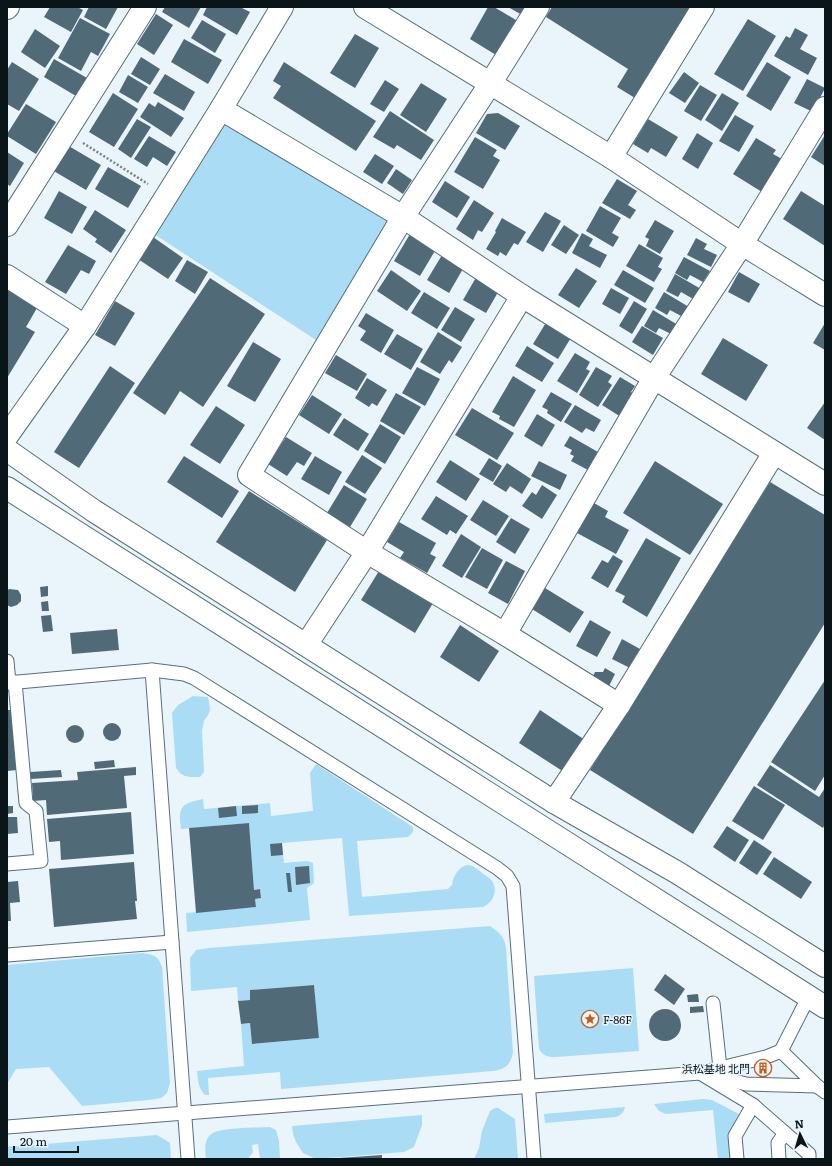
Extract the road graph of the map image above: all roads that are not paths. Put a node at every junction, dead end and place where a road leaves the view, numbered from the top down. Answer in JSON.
{"nodes":[{"id":1,"x":144,"y":7,"type":"edge"},
{"id":2,"x":282,"y":7,"type":"edge"},
{"id":3,"x":365,"y":7,"type":"edge"},
{"id":4,"x":538,"y":7,"type":"edge"},
{"id":5,"x":703,"y":7,"type":"edge"},
{"id":6,"x":490,"y":84,"type":"junction"},
{"id":7,"x":825,"y":108,"type":"edge"},
{"id":8,"x":221,"y":109,"type":"junction"},
{"id":9,"x":611,"y":157,"type":"junction"},
{"id":10,"x":403,"y":217,"type":"junction"},
{"id":11,"x":7,"y":225,"type":"edge"},
{"id":12,"x":742,"y":244,"type":"junction"},
{"id":13,"x":7,"y":276,"type":"edge"},
{"id":14,"x":825,"y":295,"type":"edge"},
{"id":15,"x":522,"y":296,"type":"junction"},
{"id":16,"x":85,"y":326,"type":"junction"},
{"id":17,"x":654,"y":378,"type":"junction"},
{"id":18,"x":7,"y":436,"type":"edge"},
{"id":19,"x":7,"y":450,"type":"edge"},
{"id":20,"x":774,"y":453,"type":"junction"},
{"id":21,"x":825,"y":484,"type":"edge"},
{"id":22,"x":7,"y":488,"type":"edge"},
{"id":23,"x":367,"y":552,"type":"junction"},
{"id":24,"x":505,"y":634,"type":"junction"},
{"id":25,"x":306,"y":645,"type":"junction"},
{"id":26,"x":7,"y":661,"type":"edge"},
{"id":27,"x":152,"y":670,"type":"junction"},
{"id":28,"x":10,"y":683,"type":"edge"},
{"id":29,"x":619,"y":705,"type":"junction"},
{"id":30,"x":554,"y":802,"type":"junction"},
{"id":31,"x":7,"y":864,"type":"edge"},
{"id":32,"x":172,"y":942,"type":"junction"},
{"id":33,"x":7,"y":955,"type":"edge"},
{"id":34,"x":825,"y":966,"type":"edge"},
{"id":35,"x":825,"y":971,"type":"edge"},
{"id":36,"x":817,"y":1001,"type":"edge"},
{"id":37,"x":713,"y":1003,"type":"dead end"},
{"id":38,"x":781,"y":1051,"type":"junction"},
{"id":39,"x":720,"y":1068,"type":"junction"},
{"id":40,"x":700,"y":1073,"type":"junction"},
{"id":41,"x":528,"y":1086,"type":"junction"},
{"id":42,"x":821,"y":1089,"type":"edge"},
{"id":43,"x":753,"y":1105,"type":"junction"},
{"id":44,"x":184,"y":1113,"type":"junction"},
{"id":45,"x":7,"y":1127,"type":"edge"},
{"id":46,"x":785,"y":1133,"type":"junction"},
{"id":47,"x":188,"y":1159,"type":"edge"},
{"id":48,"x":534,"y":1159,"type":"edge"},
{"id":49,"x":737,"y":1159,"type":"edge"},
{"id":50,"x":779,"y":1159,"type":"edge"},
{"id":51,"x":809,"y":1159,"type":"edge"}],
"edges":[{"from":1,"to":11,"type":"street"},
{"from":2,"to":8,"type":"street"},
{"from":3,"to":6,"type":"street"},
{"from":4,"to":6,"type":"street"},
{"from":5,"to":9,"type":"street"},
{"from":6,"to":9,"type":"street"},
{"from":6,"to":10,"type":"street"},
{"from":7,"to":12,"type":"street"},
{"from":8,"to":10,"type":"street"},
{"from":8,"to":16,"type":"street"},
{"from":9,"to":12,"type":"street"},
{"from":10,"to":15,"type":"street"},
{"from":10,"to":23,"type":"street"},
{"from":12,"to":14,"type":"street"},
{"from":12,"to":17,"type":"street"},
{"from":13,"to":16,"type":"street"},
{"from":15,"to":17,"type":"street"},
{"from":15,"to":23,"type":"street"},
{"from":16,"to":18,"type":"street"},
{"from":17,"to":20,"type":"street"},
{"from":17,"to":24,"type":"street"},
{"from":19,"to":25,"type":"street"},
{"from":20,"to":21,"type":"street"},
{"from":20,"to":29,"type":"street"},
{"from":22,"to":36,"type":"street"},
{"from":23,"to":24,"type":"street"},
{"from":23,"to":25,"type":"street"},
{"from":24,"to":29,"type":"street"},
{"from":25,"to":30,"type":"street"},
{"from":26,"to":28,"type":"lane"},
{"from":27,"to":28,"type":"lane"},
{"from":27,"to":32,"type":"lane"},
{"from":27,"to":41,"type":"lane"},
{"from":28,"to":31,"type":"lane"},
{"from":29,"to":30,"type":"street"},
{"from":30,"to":34,"type":"street"},
{"from":32,"to":33,"type":"lane"},
{"from":32,"to":44,"type":"lane"},
{"from":35,"to":36,"type":"street"},
{"from":36,"to":38,"type":"lane"},
{"from":37,"to":39,"type":"lane"},
{"from":38,"to":39,"type":"lane"},
{"from":38,"to":42,"type":"lane"},
{"from":39,"to":40,"type":"lane"},
{"from":40,"to":41,"type":"lane"},
{"from":40,"to":42,"type":"lane"},
{"from":40,"to":43,"type":"lane"},
{"from":41,"to":44,"type":"lane"},
{"from":41,"to":48,"type":"lane"},
{"from":43,"to":46,"type":"lane"},
{"from":43,"to":49,"type":"lane"},
{"from":44,"to":45,"type":"lane"},
{"from":44,"to":47,"type":"lane"},
{"from":46,"to":50,"type":"lane"},
{"from":46,"to":51,"type":"lane"}]}
